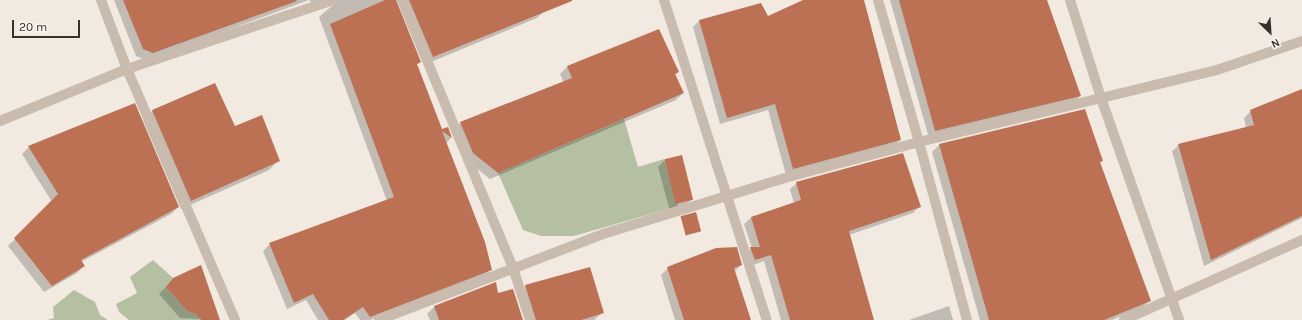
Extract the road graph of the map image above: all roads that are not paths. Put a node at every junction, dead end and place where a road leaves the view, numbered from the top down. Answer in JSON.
{"nodes":[{"id":1,"x":101,"y":0,"type":"edge"},
{"id":2,"x":333,"y":0,"type":"edge"},
{"id":3,"x":402,"y":0,"type":"edge"},
{"id":4,"x":664,"y":0,"type":"edge"},
{"id":5,"x":878,"y":0,"type":"edge"},
{"id":6,"x":1070,"y":0,"type":"edge"},
{"id":7,"x":1302,"y":41,"type":"edge"},
{"id":8,"x":127,"y":69,"type":"junction"},
{"id":9,"x":1101,"y":98,"type":"junction"},
{"id":10,"x":0,"y":121,"type":"edge"},
{"id":11,"x":919,"y":142,"type":"junction"},
{"id":12,"x":727,"y":195,"type":"junction"},
{"id":13,"x":1302,"y":240,"type":"edge"},
{"id":14,"x":513,"y":268,"type":"junction"},
{"id":15,"x":1171,"y":300,"type":"junction"},
{"id":16,"x":235,"y":320,"type":"edge"},
{"id":17,"x":379,"y":320,"type":"edge"},
{"id":18,"x":530,"y":320,"type":"edge"},
{"id":19,"x":767,"y":320,"type":"edge"},
{"id":20,"x":967,"y":320,"type":"edge"},
{"id":21,"x":1124,"y":320,"type":"edge"},
{"id":22,"x":1179,"y":320,"type":"edge"}],
"edges":[{"from":1,"to":8,"type":"street"},
{"from":2,"to":8,"type":"street"},
{"from":3,"to":14,"type":"street"},
{"from":4,"to":12,"type":"street"},
{"from":5,"to":11,"type":"street"},
{"from":6,"to":9,"type":"street"},
{"from":7,"to":9,"type":"street"},
{"from":8,"to":10,"type":"street"},
{"from":8,"to":16,"type":"street"},
{"from":9,"to":11,"type":"street"},
{"from":9,"to":15,"type":"street"},
{"from":11,"to":12,"type":"street"},
{"from":11,"to":20,"type":"street"},
{"from":12,"to":14,"type":"street"},
{"from":12,"to":19,"type":"street"},
{"from":13,"to":15,"type":"street"},
{"from":14,"to":17,"type":"street"},
{"from":14,"to":18,"type":"street"},
{"from":15,"to":21,"type":"street"},
{"from":15,"to":22,"type":"street"}]}
